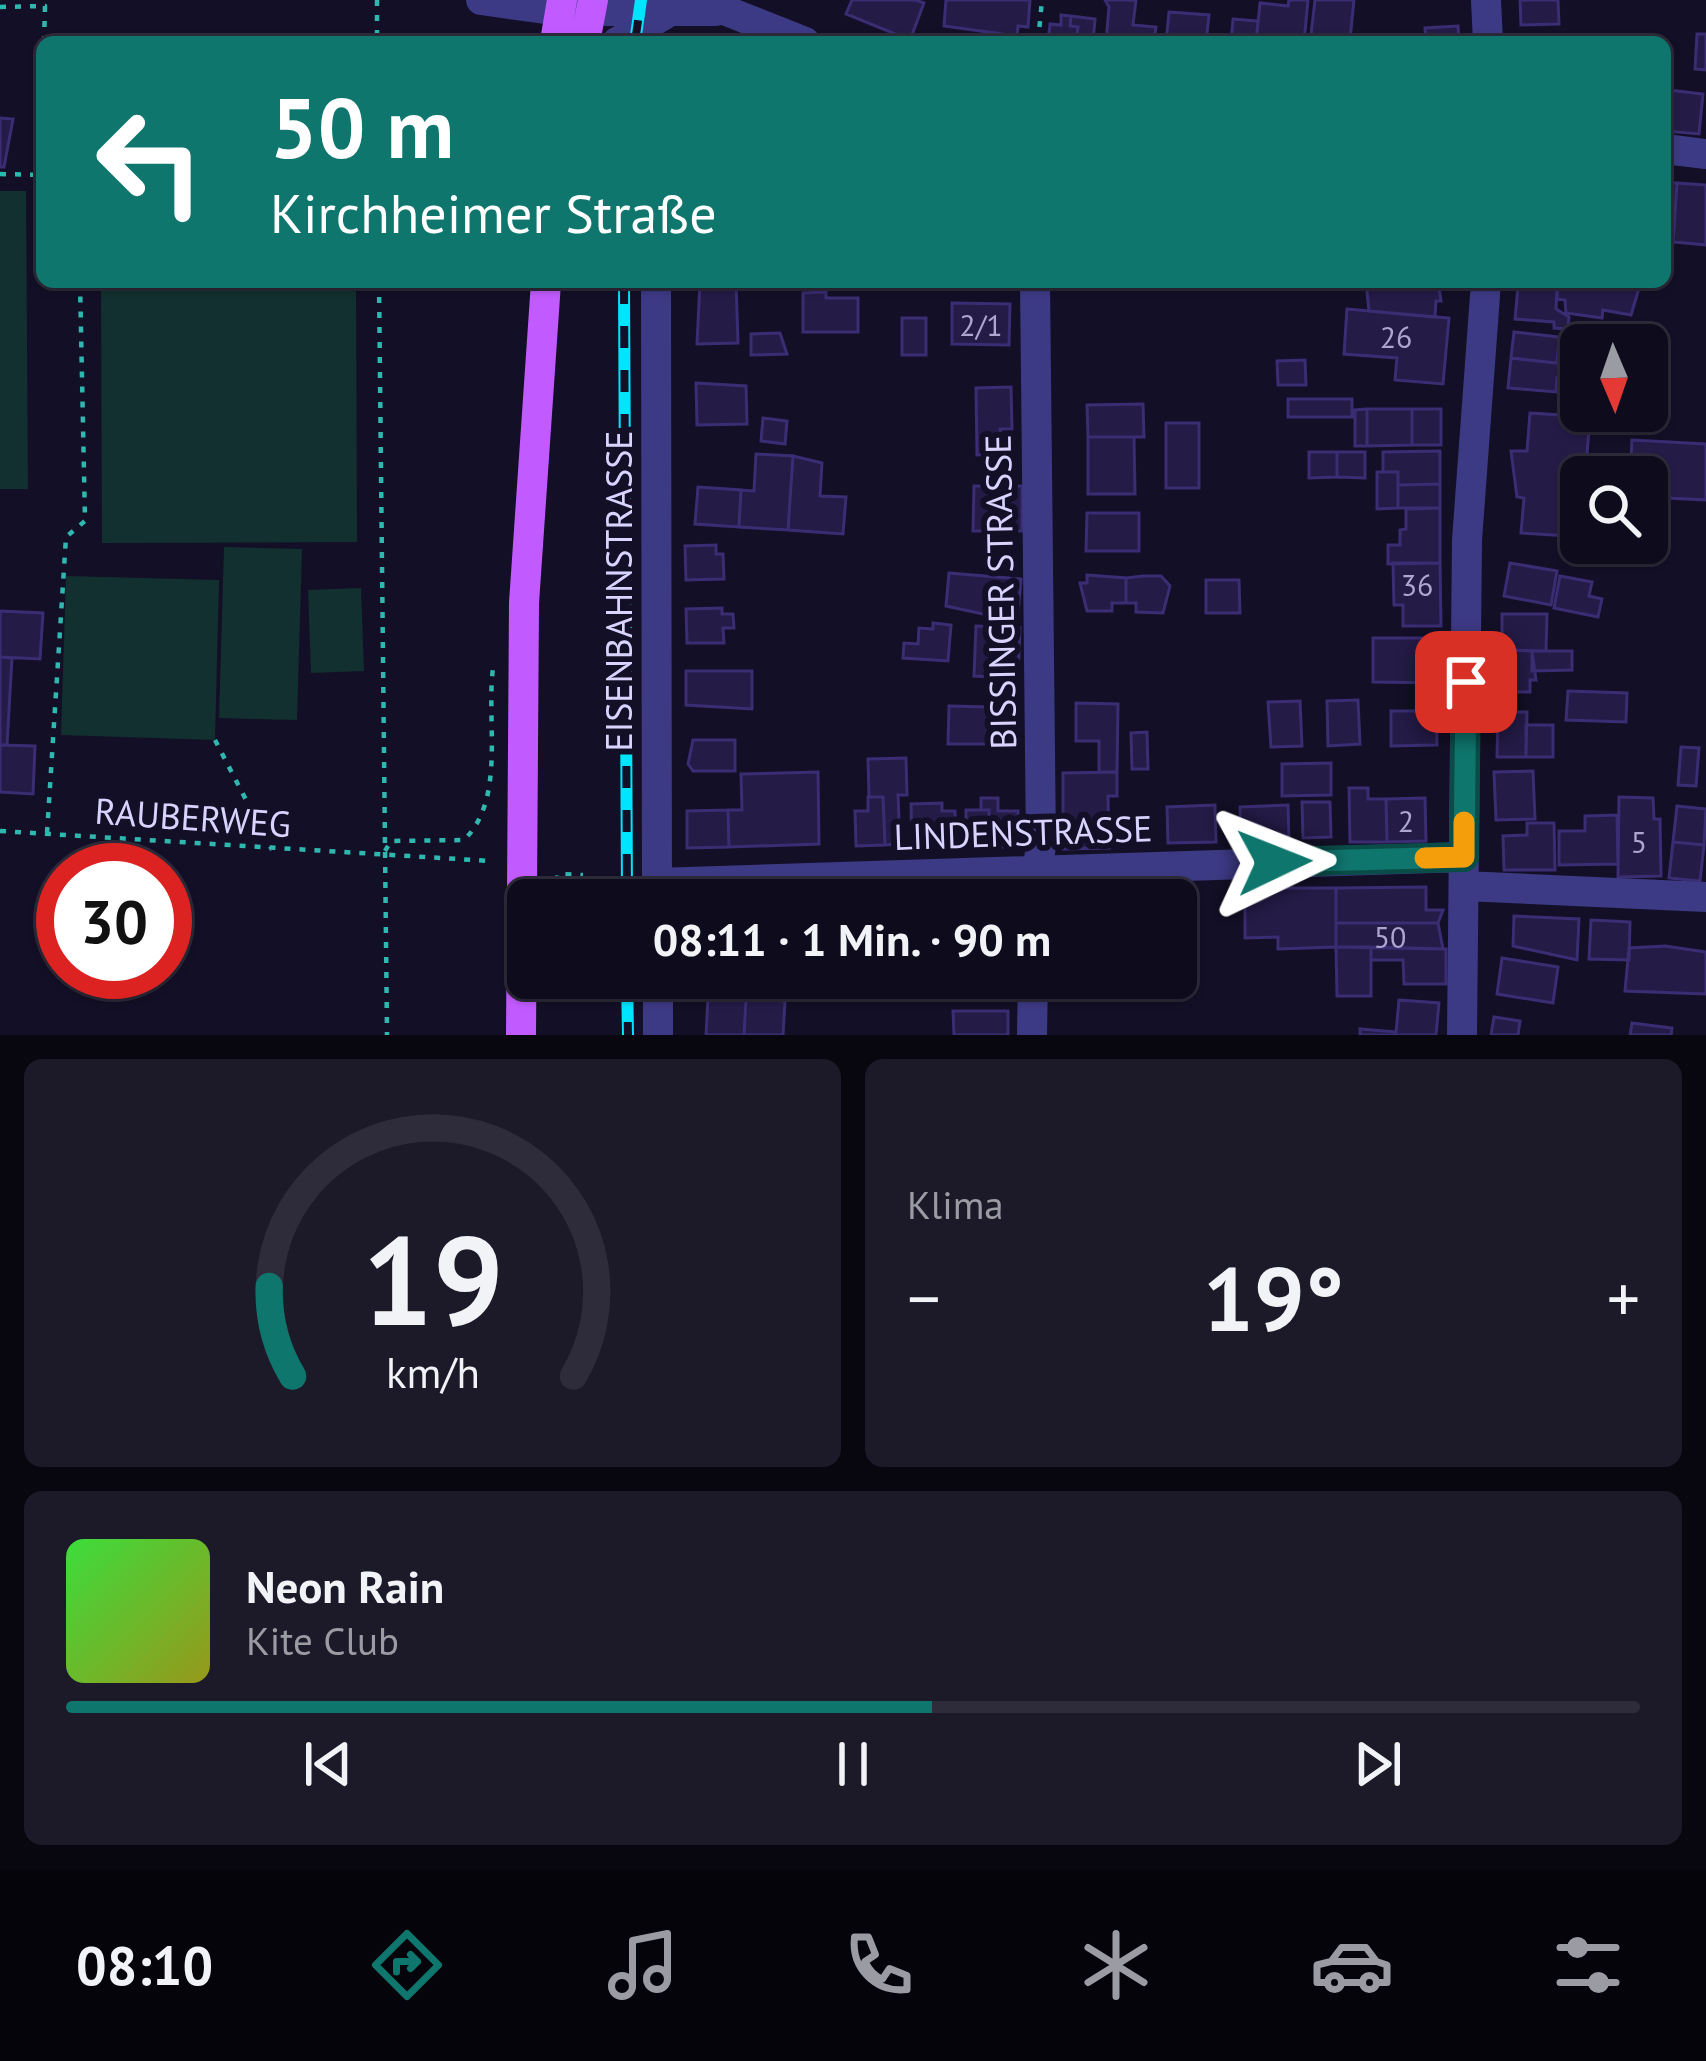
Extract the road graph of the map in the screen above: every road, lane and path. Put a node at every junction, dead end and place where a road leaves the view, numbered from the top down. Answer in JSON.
{"nodes":[{"id":1,"x":377,"y":0,"type":"edge"},
{"id":2,"x":481,"y":0,"type":"edge"},
{"id":3,"x":1042,"y":0,"type":"edge"},
{"id":4,"x":1486,"y":0,"type":"edge"},
{"id":5,"x":0,"y":7,"type":"edge"},
{"id":6,"x":578,"y":13,"type":"edge"},
{"id":7,"x":691,"y":13,"type":"edge"},
{"id":8,"x":44,"y":36,"type":"edge"},
{"id":9,"x":377,"y":36,"type":"edge"},
{"id":10,"x":632,"y":36,"type":"edge"},
{"id":11,"x":781,"y":36,"type":"edge"},
{"id":12,"x":1039,"y":36,"type":"edge"},
{"id":13,"x":1488,"y":36,"type":"edge"},
{"id":14,"x":1671,"y":150,"type":"edge"},
{"id":15,"x":1706,"y":154,"type":"edge"},
{"id":16,"x":0,"y":174,"type":"edge"},
{"id":17,"x":36,"y":175,"type":"edge"},
{"id":18,"x":80,"y":288,"type":"edge"},
{"id":19,"x":379,"y":288,"type":"edge"},
{"id":20,"x":546,"y":288,"type":"edge"},
{"id":21,"x":656,"y":288,"type":"edge"},
{"id":22,"x":1035,"y":288,"type":"edge"},
{"id":23,"x":1486,"y":288,"type":"edge"},
{"id":24,"x":494,"y":662,"type":"dead end"},
{"id":25,"x":214,"y":740,"type":"dead end"},
{"id":26,"x":0,"y":831,"type":"edge"},
{"id":27,"x":46,"y":833,"type":"junction"},
{"id":28,"x":272,"y":850,"type":"junction"},
{"id":29,"x":383,"y":856,"type":"junction"},
{"id":30,"x":490,"y":861,"type":"dead end"},
{"id":31,"x":1464,"y":872,"type":"junction"},
{"id":32,"x":584,"y":875,"type":"dead end"},
{"id":33,"x":557,"y":879,"type":"edge"},
{"id":34,"x":657,"y":879,"type":"edge"},
{"id":35,"x":928,"y":879,"type":"edge"},
{"id":36,"x":1021,"y":879,"type":"edge"},
{"id":37,"x":1035,"y":879,"type":"edge"},
{"id":38,"x":1197,"y":880,"type":"edge"},
{"id":39,"x":1706,"y":897,"type":"edge"},
{"id":40,"x":658,"y":999,"type":"edge"},
{"id":41,"x":1033,"y":999,"type":"edge"},
{"id":42,"x":387,"y":1035,"type":"edge"},
{"id":43,"x":520,"y":1035,"type":"edge"},
{"id":44,"x":658,"y":1035,"type":"edge"},
{"id":45,"x":1032,"y":1035,"type":"edge"},
{"id":46,"x":1462,"y":1035,"type":"edge"}],
"edges":[{"from":1,"to":9,"type":"path"},
{"from":2,"to":6,"type":"street"},
{"from":3,"to":12,"type":"path"},
{"from":4,"to":13,"type":"street"},
{"from":5,"to":8,"type":"path"},
{"from":6,"to":7,"type":"street"},
{"from":7,"to":10,"type":"street"},
{"from":7,"to":11,"type":"street"},
{"from":14,"to":15,"type":"street"},
{"from":16,"to":17,"type":"path"},
{"from":18,"to":27,"type":"path"},
{"from":19,"to":29,"type":"path"},
{"from":20,"to":43,"type":"main road"},
{"from":21,"to":34,"type":"street","name":"EISENBAHNSTRASSE"},
{"from":22,"to":37,"type":"street","name":"BISSINGER STRASSE"},
{"from":23,"to":31,"type":"street"},
{"from":24,"to":29,"type":"path"},
{"from":25,"to":28,"type":"path"},
{"from":26,"to":27,"type":"path","name":"RAUBERWEG"},
{"from":27,"to":28,"type":"path","name":"RAUBERWEG"},
{"from":28,"to":29,"type":"path","name":"RAUBERWEG"},
{"from":29,"to":30,"type":"path","name":"RAUBERWEG"},
{"from":29,"to":42,"type":"path"},
{"from":31,"to":38,"type":"street","name":"LINDENSTRASSE"},
{"from":31,"to":39,"type":"street","name":"LINDENSTRASSE"},
{"from":31,"to":46,"type":"street"},
{"from":32,"to":33,"type":"path"},
{"from":35,"to":36,"type":"street","name":"LINDENSTRASSE"},
{"from":40,"to":44,"type":"street"},
{"from":41,"to":45,"type":"street"}]}
